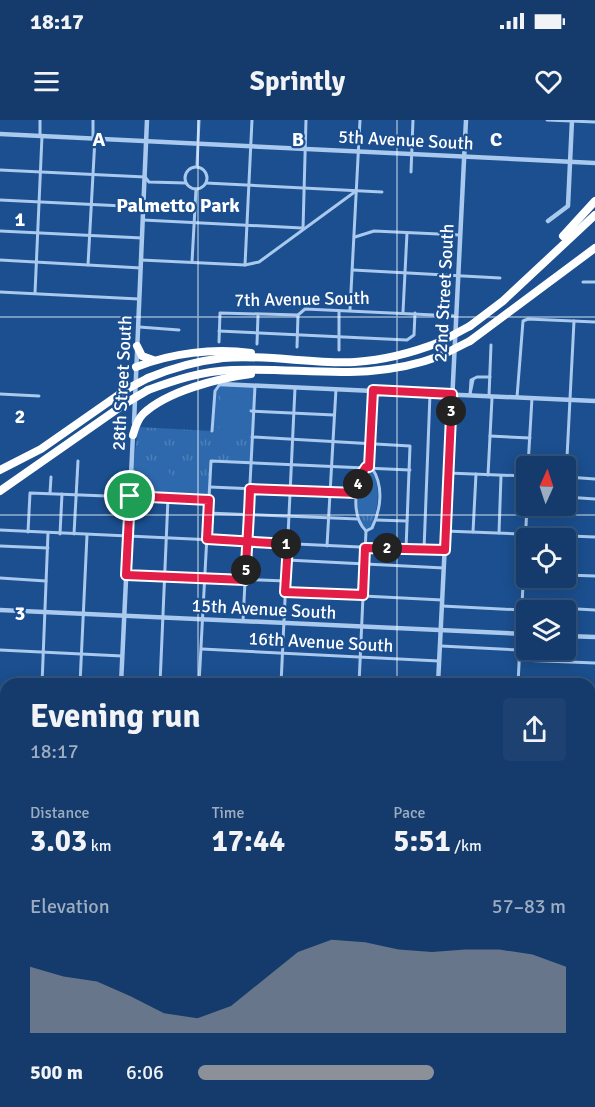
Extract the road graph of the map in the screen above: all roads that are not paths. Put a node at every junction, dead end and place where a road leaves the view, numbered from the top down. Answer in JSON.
{"nodes":[{"id":1,"x":40,"y":120,"type":"edge"},
{"id":2,"x":93,"y":120,"type":"edge"},
{"id":3,"x":147,"y":120,"type":"edge"},
{"id":4,"x":199,"y":120,"type":"edge"},
{"id":5,"x":252,"y":120,"type":"edge"},
{"id":6,"x":306,"y":120,"type":"edge"},
{"id":7,"x":360,"y":120,"type":"edge"},
{"id":8,"x":413,"y":120,"type":"edge"},
{"id":9,"x":466,"y":120,"type":"edge"},
{"id":10,"x":547,"y":120,"type":"edge"},
{"id":11,"x":572,"y":121,"type":"edge"},
{"id":12,"x":595,"y":122,"type":"edge"},
{"id":13,"x":0,"y":134,"type":"edge"},
{"id":14,"x":41,"y":136,"type":"junction"},
{"id":15,"x":94,"y":138,"type":"junction"},
{"id":16,"x":146,"y":142,"type":"junction"},
{"id":17,"x":198,"y":144,"type":"junction"},
{"id":18,"x":251,"y":146,"type":"junction"},
{"id":19,"x":305,"y":148,"type":"junction"},
{"id":20,"x":358,"y":151,"type":"junction"},
{"id":21,"x":412,"y":154,"type":"junction"},
{"id":22,"x":464,"y":157,"type":"junction"},
{"id":23,"x":571,"y":161,"type":"junction"},
{"id":24,"x":595,"y":163,"type":"edge"},
{"id":25,"x":197,"y":167,"type":"junction"},
{"id":26,"x":0,"y":170,"type":"edge"},
{"id":27,"x":40,"y":172,"type":"junction"},
{"id":28,"x":411,"y":172,"type":"dead end"},
{"id":29,"x":93,"y":174,"type":"junction"},
{"id":30,"x":145,"y":177,"type":"junction"},
{"id":31,"x":186,"y":183,"type":"junction"},
{"id":32,"x":206,"y":183,"type":"junction"},
{"id":33,"x":249,"y":186,"type":"junction"},
{"id":34,"x":196,"y":189,"type":"junction"},
{"id":35,"x":303,"y":189,"type":"junction"},
{"id":36,"x":356,"y":191,"type":"junction"},
{"id":37,"x":382,"y":192,"type":"dead end"},
{"id":38,"x":0,"y":200,"type":"edge"},
{"id":39,"x":595,"y":201,"type":"edge"},
{"id":40,"x":39,"y":202,"type":"junction"},
{"id":41,"x":92,"y":204,"type":"junction"},
{"id":42,"x":144,"y":207,"type":"junction"},
{"id":43,"x":595,"y":215,"type":"edge"},
{"id":44,"x":143,"y":220,"type":"junction"},
{"id":45,"x":548,"y":221,"type":"dead end"},
{"id":46,"x":194,"y":223,"type":"junction"},
{"id":47,"x":247,"y":225,"type":"junction"},
{"id":48,"x":303,"y":229,"type":"junction"},
{"id":49,"x":0,"y":231,"type":"edge"},
{"id":50,"x":38,"y":233,"type":"junction"},
{"id":51,"x":407,"y":233,"type":"junction"},
{"id":52,"x":90,"y":236,"type":"junction"},
{"id":53,"x":460,"y":236,"type":"junction"},
{"id":54,"x":354,"y":237,"type":"junction"},
{"id":55,"x":142,"y":238,"type":"junction"},
{"id":56,"x":595,"y":248,"type":"edge"},
{"id":57,"x":595,"y":254,"type":"edge"},
{"id":58,"x":0,"y":260,"type":"edge"},
{"id":59,"x":141,"y":260,"type":"junction"},
{"id":60,"x":36,"y":262,"type":"junction"},
{"id":61,"x":192,"y":262,"type":"junction"},
{"id":62,"x":88,"y":265,"type":"junction"},
{"id":63,"x":245,"y":265,"type":"junction"},
{"id":64,"x":141,"y":268,"type":"junction"},
{"id":65,"x":353,"y":270,"type":"junction"},
{"id":66,"x":405,"y":272,"type":"junction"},
{"id":67,"x":458,"y":275,"type":"junction"},
{"id":68,"x":500,"y":278,"type":"dead end"},
{"id":69,"x":583,"y":282,"type":"dead end"},
{"id":70,"x":595,"y":282,"type":"edge"},
{"id":71,"x":0,"y":292,"type":"edge"},
{"id":72,"x":35,"y":293,"type":"junction"},
{"id":73,"x":140,"y":299,"type":"junction"},
{"id":74,"x":503,"y":301,"type":"junction"},
{"id":75,"x":350,"y":310,"type":"junction"},
{"id":76,"x":339,"y":311,"type":"junction"},
{"id":77,"x":511,"y":311,"type":"junction"},
{"id":78,"x":403,"y":313,"type":"junction"},
{"id":79,"x":415,"y":314,"type":"junction"},
{"id":80,"x":258,"y":315,"type":"junction"},
{"id":81,"x":298,"y":315,"type":"junction"},
{"id":82,"x":456,"y":316,"type":"junction"},
{"id":83,"x":574,"y":321,"type":"junction"},
{"id":84,"x":595,"y":322,"type":"edge"},
{"id":85,"x":138,"y":327,"type":"junction"},
{"id":86,"x":179,"y":330,"type":"dead end"},
{"id":87,"x":219,"y":331,"type":"junction"},
{"id":88,"x":257,"y":333,"type":"junction"},
{"id":89,"x":297,"y":334,"type":"junction"},
{"id":90,"x":338,"y":336,"type":"junction"},
{"id":91,"x":219,"y":342,"type":"dead end"},
{"id":92,"x":257,"y":344,"type":"dead end"},
{"id":93,"x":491,"y":345,"type":"dead end"},
{"id":94,"x":137,"y":346,"type":"junction"},
{"id":95,"x":297,"y":346,"type":"dead end"},
{"id":96,"x":339,"y":350,"type":"dead end"},
{"id":97,"x":296,"y":359,"type":"junction"},
{"id":98,"x":156,"y":360,"type":"junction"},
{"id":99,"x":136,"y":367,"type":"junction"},
{"id":100,"x":286,"y":371,"type":"junction"},
{"id":101,"x":490,"y":377,"type":"junction"},
{"id":102,"x":220,"y":384,"type":"joint"},
{"id":103,"x":255,"y":384,"type":"junction"},
{"id":104,"x":296,"y":386,"type":"junction"},
{"id":105,"x":336,"y":388,"type":"junction"},
{"id":106,"x":373,"y":390,"type":"junction"},
{"id":107,"x":430,"y":393,"type":"junction"},
{"id":108,"x":0,"y":394,"type":"edge"},
{"id":109,"x":452,"y":394,"type":"junction"},
{"id":110,"x":470,"y":395,"type":"junction"},
{"id":111,"x":39,"y":396,"type":"dead end"},
{"id":112,"x":489,"y":396,"type":"junction"},
{"id":113,"x":517,"y":397,"type":"junction"},
{"id":114,"x":532,"y":398,"type":"junction"},
{"id":115,"x":570,"y":399,"type":"junction"},
{"id":116,"x":595,"y":401,"type":"edge"},
{"id":117,"x":131,"y":404,"type":"junction"},
{"id":118,"x":151,"y":408,"type":"junction"},
{"id":119,"x":252,"y":411,"type":"junction"},
{"id":120,"x":294,"y":413,"type":"junction"},
{"id":121,"x":334,"y":415,"type":"junction"},
{"id":122,"x":212,"y":431,"type":"dead end"},
{"id":123,"x":133,"y":435,"type":"junction"},
{"id":124,"x":490,"y":436,"type":"junction"},
{"id":125,"x":252,"y":437,"type":"junction"},
{"id":126,"x":530,"y":438,"type":"junction"},
{"id":127,"x":293,"y":439,"type":"junction"},
{"id":128,"x":333,"y":441,"type":"junction"},
{"id":129,"x":370,"y":443,"type":"junction"},
{"id":130,"x":529,"y":456,"type":"edge"},
{"id":131,"x":567,"y":456,"type":"edge"},
{"id":132,"x":78,"y":461,"type":"dead end"},
{"id":133,"x":251,"y":462,"type":"junction"},
{"id":134,"x":292,"y":464,"type":"junction"},
{"id":135,"x":331,"y":466,"type":"junction"},
{"id":136,"x":369,"y":467,"type":"junction"},
{"id":137,"x":0,"y":470,"type":"edge"},
{"id":138,"x":410,"y":470,"type":"junction"},
{"id":139,"x":448,"y":473,"type":"junction"},
{"id":140,"x":476,"y":474,"type":"junction"},
{"id":141,"x":488,"y":475,"type":"junction"},
{"id":142,"x":501,"y":476,"type":"junction"},
{"id":143,"x":516,"y":476,"type":"edge"},
{"id":144,"x":51,"y":477,"type":"dead end"},
{"id":145,"x":576,"y":478,"type":"edge"},
{"id":146,"x":595,"y":479,"type":"edge"},
{"id":147,"x":210,"y":487,"type":"junction"},
{"id":148,"x":250,"y":489,"type":"junction"},
{"id":149,"x":0,"y":491,"type":"edge"},
{"id":150,"x":290,"y":491,"type":"junction"},
{"id":151,"x":330,"y":492,"type":"junction"},
{"id":152,"x":357,"y":493,"type":"junction"},
{"id":153,"x":50,"y":494,"type":"junction"},
{"id":154,"x":62,"y":494,"type":"junction"},
{"id":155,"x":76,"y":495,"type":"junction"},
{"id":156,"x":130,"y":496,"type":"junction"},
{"id":157,"x":168,"y":498,"type":"junction"},
{"id":158,"x":576,"y":498,"type":"edge"},
{"id":159,"x":595,"y":499,"type":"edge"},
{"id":160,"x":209,"y":500,"type":"junction"},
{"id":161,"x":208,"y":513,"type":"junction"},
{"id":162,"x":249,"y":514,"type":"junction"},
{"id":163,"x":289,"y":516,"type":"junction"},
{"id":164,"x":328,"y":518,"type":"junction"},
{"id":165,"x":358,"y":519,"type":"junction"},
{"id":166,"x":376,"y":520,"type":"junction"},
{"id":167,"x":408,"y":521,"type":"junction"},
{"id":168,"x":0,"y":530,"type":"edge"},
{"id":169,"x":366,"y":531,"type":"junction"},
{"id":170,"x":446,"y":531,"type":"junction"},
{"id":171,"x":28,"y":532,"type":"junction"},
{"id":172,"x":473,"y":532,"type":"junction"},
{"id":173,"x":48,"y":533,"type":"junction"},
{"id":174,"x":499,"y":533,"type":"junction"},
{"id":175,"x":60,"y":534,"type":"junction"},
{"id":176,"x":74,"y":534,"type":"junction"},
{"id":177,"x":516,"y":534,"type":"edge"},
{"id":178,"x":87,"y":535,"type":"junction"},
{"id":179,"x":576,"y":536,"type":"edge"},
{"id":180,"x":128,"y":537,"type":"junction"},
{"id":181,"x":167,"y":537,"type":"junction"},
{"id":182,"x":595,"y":537,"type":"edge"},
{"id":183,"x":207,"y":539,"type":"junction"},
{"id":184,"x":247,"y":542,"type":"junction"},
{"id":185,"x":288,"y":544,"type":"junction"},
{"id":186,"x":0,"y":546,"type":"edge"},
{"id":187,"x":327,"y":546,"type":"junction"},
{"id":188,"x":48,"y":548,"type":"junction"},
{"id":189,"x":365,"y":548,"type":"junction"},
{"id":190,"x":406,"y":549,"type":"junction"},
{"id":191,"x":424,"y":550,"type":"junction"},
{"id":192,"x":445,"y":550,"type":"junction"},
{"id":193,"x":287,"y":560,"type":"junction"},
{"id":194,"x":364,"y":564,"type":"junction"},
{"id":195,"x":444,"y":568,"type":"junction"},
{"id":196,"x":126,"y":575,"type":"junction"},
{"id":197,"x":576,"y":575,"type":"edge"},
{"id":198,"x":164,"y":576,"type":"junction"},
{"id":199,"x":595,"y":576,"type":"edge"},
{"id":200,"x":0,"y":578,"type":"edge"},
{"id":201,"x":204,"y":578,"type":"junction"},
{"id":202,"x":46,"y":580,"type":"junction"},
{"id":203,"x":245,"y":580,"type":"junction"},
{"id":204,"x":286,"y":581,"type":"junction"},
{"id":205,"x":285,"y":592,"type":"junction"},
{"id":206,"x":363,"y":595,"type":"junction"},
{"id":207,"x":442,"y":600,"type":"junction"},
{"id":208,"x":442,"y":606,"type":"junction"},
{"id":209,"x":576,"y":609,"type":"edge"},
{"id":210,"x":0,"y":610,"type":"edge"},
{"id":211,"x":516,"y":610,"type":"edge"},
{"id":212,"x":595,"y":610,"type":"edge"},
{"id":213,"x":45,"y":612,"type":"junction"},
{"id":214,"x":83,"y":614,"type":"junction"},
{"id":215,"x":124,"y":616,"type":"junction"},
{"id":216,"x":163,"y":618,"type":"junction"},
{"id":217,"x":202,"y":620,"type":"junction"},
{"id":218,"x":243,"y":621,"type":"junction"},
{"id":219,"x":284,"y":623,"type":"junction"},
{"id":220,"x":362,"y":627,"type":"junction"},
{"id":221,"x":441,"y":630,"type":"junction"},
{"id":222,"x":516,"y":634,"type":"edge"},
{"id":223,"x":576,"y":636,"type":"edge"},
{"id":224,"x":595,"y":637,"type":"edge"},
{"id":225,"x":440,"y":646,"type":"junction"},
{"id":226,"x":201,"y":649,"type":"junction"},
{"id":227,"x":0,"y":650,"type":"edge"},
{"id":228,"x":516,"y":650,"type":"edge"},
{"id":229,"x":43,"y":652,"type":"junction"},
{"id":230,"x":282,"y":653,"type":"junction"},
{"id":231,"x":81,"y":654,"type":"junction"},
{"id":232,"x":122,"y":656,"type":"junction"},
{"id":233,"x":360,"y":657,"type":"junction"},
{"id":234,"x":519,"y":660,"type":"joint"},
{"id":235,"x":440,"y":661,"type":"junction"},
{"id":236,"x":595,"y":663,"type":"edge"},
{"id":237,"x":42,"y":678,"type":"edge"},
{"id":238,"x":80,"y":678,"type":"edge"},
{"id":239,"x":121,"y":678,"type":"edge"},
{"id":240,"x":160,"y":678,"type":"edge"},
{"id":241,"x":199,"y":678,"type":"edge"},
{"id":242,"x":281,"y":678,"type":"edge"},
{"id":243,"x":359,"y":678,"type":"edge"},
{"id":244,"x":439,"y":678,"type":"edge"},
{"id":245,"x":518,"y":678,"type":"edge"}],
"edges":[{"from":1,"to":14,"type":"street"},
{"from":2,"to":15,"type":"street"},
{"from":3,"to":16,"type":"street","name":"28th Street South"},
{"from":4,"to":17,"type":"street"},
{"from":5,"to":18,"type":"street"},
{"from":6,"to":19,"type":"street"},
{"from":7,"to":20,"type":"street"},
{"from":8,"to":21,"type":"street"},
{"from":9,"to":22,"type":"street","name":"22nd Street South"},
{"from":10,"to":11,"type":"street"},
{"from":11,"to":12,"type":"street"},
{"from":11,"to":23,"type":"street"},
{"from":13,"to":14,"type":"street","name":"5th Avenue South"},
{"from":14,"to":15,"type":"street","name":"5th Avenue South"},
{"from":14,"to":27,"type":"street"},
{"from":15,"to":16,"type":"street","name":"5th Avenue South"},
{"from":15,"to":29,"type":"street"},
{"from":16,"to":17,"type":"street","name":"5th Avenue South"},
{"from":16,"to":30,"type":"street","name":"28th Street South"},
{"from":17,"to":18,"type":"street","name":"5th Avenue South"},
{"from":17,"to":25,"type":"street"},
{"from":18,"to":19,"type":"street","name":"5th Avenue South"},
{"from":18,"to":33,"type":"street"},
{"from":19,"to":20,"type":"street","name":"5th Avenue South"},
{"from":19,"to":35,"type":"street"},
{"from":20,"to":21,"type":"street","name":"5th Avenue South"},
{"from":20,"to":36,"type":"street"},
{"from":21,"to":22,"type":"street","name":"5th Avenue South"},
{"from":21,"to":28,"type":"street"},
{"from":22,"to":23,"type":"street","name":"5th Avenue South"},
{"from":22,"to":53,"type":"street","name":"22nd Street South"},
{"from":23,"to":24,"type":"street","name":"5th Avenue South"},
{"from":23,"to":45,"type":"street"},
{"from":25,"to":31,"type":"street"},
{"from":25,"to":32,"type":"street"},
{"from":26,"to":27,"type":"street"},
{"from":27,"to":29,"type":"street"},
{"from":27,"to":40,"type":"street"},
{"from":29,"to":30,"type":"street"},
{"from":29,"to":41,"type":"street"},
{"from":30,"to":31,"type":"street"},
{"from":30,"to":42,"type":"street","name":"28th Street South"},
{"from":31,"to":34,"type":"street"},
{"from":32,"to":33,"type":"street"},
{"from":32,"to":34,"type":"street"},
{"from":33,"to":35,"type":"street"},
{"from":33,"to":47,"type":"street"},
{"from":34,"to":46,"type":"street"},
{"from":35,"to":36,"type":"street"},
{"from":35,"to":48,"type":"street"},
{"from":36,"to":37,"type":"street"},
{"from":36,"to":48,"type":"street"},
{"from":36,"to":54,"type":"street"},
{"from":38,"to":40,"type":"street"},
{"from":39,"to":74,"type":"highway"},
{"from":40,"to":41,"type":"street"},
{"from":40,"to":50,"type":"street"},
{"from":41,"to":42,"type":"street"},
{"from":41,"to":52,"type":"street"},
{"from":42,"to":44,"type":"street","name":"28th Street South"},
{"from":43,"to":74,"type":"highway"},
{"from":44,"to":46,"type":"street"},
{"from":44,"to":55,"type":"street","name":"28th Street South"},
{"from":46,"to":47,"type":"street"},
{"from":46,"to":61,"type":"street"},
{"from":47,"to":48,"type":"street"},
{"from":47,"to":63,"type":"street"},
{"from":48,"to":63,"type":"street"},
{"from":49,"to":50,"type":"street"},
{"from":50,"to":52,"type":"street"},
{"from":50,"to":60,"type":"street"},
{"from":51,"to":53,"type":"street"},
{"from":51,"to":54,"type":"street"},
{"from":51,"to":66,"type":"street"},
{"from":52,"to":55,"type":"street"},
{"from":52,"to":62,"type":"street"},
{"from":53,"to":67,"type":"street","name":"22nd Street South"},
{"from":54,"to":65,"type":"street"},
{"from":55,"to":59,"type":"street","name":"28th Street South"},
{"from":56,"to":77,"type":"highway"},
{"from":57,"to":77,"type":"highway"},
{"from":58,"to":60,"type":"street"},
{"from":59,"to":61,"type":"street"},
{"from":59,"to":64,"type":"street","name":"28th Street South"},
{"from":60,"to":62,"type":"street"},
{"from":60,"to":72,"type":"street"},
{"from":61,"to":63,"type":"street"},
{"from":62,"to":64,"type":"street"},
{"from":64,"to":73,"type":"street","name":"28th Street South"},
{"from":65,"to":66,"type":"street"},
{"from":65,"to":75,"type":"street"},
{"from":66,"to":67,"type":"street"},
{"from":66,"to":78,"type":"street"},
{"from":67,"to":68,"type":"street"},
{"from":67,"to":82,"type":"street","name":"22nd Street South"},
{"from":69,"to":70,"type":"street"},
{"from":71,"to":72,"type":"street"},
{"from":72,"to":73,"type":"street"},
{"from":73,"to":85,"type":"street","name":"28th Street South"},
{"from":74,"to":97,"type":"highway","bridge":true},
{"from":75,"to":76,"type":"street","name":"7th Avenue South"},
{"from":75,"to":78,"type":"street","name":"7th Avenue South"},
{"from":76,"to":81,"type":"street","name":"7th Avenue South"},
{"from":76,"to":90,"type":"street"},
{"from":77,"to":100,"type":"highway","bridge":true},
{"from":78,"to":79,"type":"street","name":"7th Avenue South"},
{"from":79,"to":82,"type":"street","name":"7th Avenue South"},
{"from":79,"to":90,"type":"street"},
{"from":80,"to":81,"type":"street","name":"7th Avenue South"},
{"from":80,"to":87,"type":"street","name":"7th Avenue South"},
{"from":80,"to":88,"type":"street"},
{"from":81,"to":89,"type":"street"},
{"from":82,"to":109,"type":"street","name":"22nd Street South"},
{"from":83,"to":84,"type":"street"},
{"from":83,"to":113,"type":"street"},
{"from":83,"to":115,"type":"street"},
{"from":85,"to":86,"type":"street"},
{"from":85,"to":94,"type":"street","name":"28th Street South"},
{"from":87,"to":88,"type":"street"},
{"from":87,"to":91,"type":"street"},
{"from":88,"to":89,"type":"street"},
{"from":88,"to":92,"type":"street"},
{"from":89,"to":90,"type":"street"},
{"from":89,"to":95,"type":"street"},
{"from":90,"to":96,"type":"street"},
{"from":93,"to":101,"type":"street"},
{"from":94,"to":98,"type":"highway"},
{"from":94,"to":99,"type":"street","name":"28th Street South"},
{"from":97,"to":98,"type":"highway"},
{"from":97,"to":137,"type":"highway","bridge":true},
{"from":98,"to":99,"type":"highway"},
{"from":99,"to":117,"type":"street","name":"28th Street South"},
{"from":100,"to":117,"type":"highway","bridge":true},
{"from":100,"to":118,"type":"highway"},
{"from":101,"to":110,"type":"street"},
{"from":101,"to":112,"type":"street"},
{"from":102,"to":103,"type":"street"},
{"from":102,"to":122,"type":"street"},
{"from":103,"to":104,"type":"street"},
{"from":103,"to":119,"type":"street"},
{"from":104,"to":105,"type":"street"},
{"from":104,"to":120,"type":"street"},
{"from":105,"to":106,"type":"street"},
{"from":105,"to":121,"type":"street"},
{"from":106,"to":107,"type":"street"},
{"from":106,"to":129,"type":"street"},
{"from":107,"to":109,"type":"street"},
{"from":107,"to":191,"type":"street"},
{"from":108,"to":111,"type":"street"},
{"from":109,"to":110,"type":"street"},
{"from":109,"to":139,"type":"street","name":"22nd Street South"},
{"from":110,"to":112,"type":"street"},
{"from":112,"to":113,"type":"street"},
{"from":112,"to":124,"type":"street"},
{"from":113,"to":114,"type":"street"},
{"from":114,"to":115,"type":"street"},
{"from":114,"to":126,"type":"street"},
{"from":115,"to":116,"type":"street"},
{"from":115,"to":131,"type":"street"},
{"from":117,"to":118,"type":"highway"},
{"from":117,"to":123,"type":"street","name":"28th Street South"},
{"from":117,"to":149,"type":"highway"},
{"from":118,"to":123,"type":"highway"},
{"from":119,"to":120,"type":"street"},
{"from":119,"to":125,"type":"street"},
{"from":120,"to":121,"type":"street"},
{"from":120,"to":127,"type":"street"},
{"from":121,"to":128,"type":"street"},
{"from":123,"to":156,"type":"street","name":"28th Street South"},
{"from":124,"to":126,"type":"street"},
{"from":124,"to":141,"type":"street"},
{"from":125,"to":127,"type":"street"},
{"from":125,"to":133,"type":"street"},
{"from":126,"to":130,"type":"street"},
{"from":127,"to":128,"type":"street"},
{"from":127,"to":134,"type":"street"},
{"from":128,"to":129,"type":"street"},
{"from":128,"to":135,"type":"street"},
{"from":129,"to":136,"type":"street"},
{"from":129,"to":138,"type":"street"},
{"from":132,"to":155,"type":"street"},
{"from":133,"to":134,"type":"street"},
{"from":133,"to":147,"type":"street"},
{"from":133,"to":148,"type":"street"},
{"from":134,"to":135,"type":"street"},
{"from":134,"to":150,"type":"street"},
{"from":135,"to":136,"type":"street"},
{"from":135,"to":151,"type":"street"},
{"from":136,"to":138,"type":"street"},
{"from":136,"to":152,"type":"street"},
{"from":136,"to":166,"type":"street"},
{"from":138,"to":167,"type":"street"},
{"from":139,"to":140,"type":"street"},
{"from":139,"to":170,"type":"street","name":"22nd Street South"},
{"from":140,"to":141,"type":"street"},
{"from":140,"to":172,"type":"street"},
{"from":141,"to":142,"type":"street"},
{"from":142,"to":143,"type":"street"},
{"from":142,"to":174,"type":"street"},
{"from":144,"to":153,"type":"street"},
{"from":145,"to":146,"type":"street"},
{"from":147,"to":148,"type":"street"},
{"from":147,"to":160,"type":"street"},
{"from":148,"to":150,"type":"street"},
{"from":148,"to":162,"type":"street"},
{"from":150,"to":151,"type":"street"},
{"from":150,"to":163,"type":"street"},
{"from":151,"to":152,"type":"street"},
{"from":151,"to":164,"type":"street"},
{"from":152,"to":165,"type":"street"},
{"from":153,"to":154,"type":"street"},
{"from":153,"to":171,"type":"street"},
{"from":154,"to":155,"type":"street"},
{"from":154,"to":175,"type":"street"},
{"from":155,"to":156,"type":"street"},
{"from":155,"to":176,"type":"street"},
{"from":156,"to":157,"type":"street"},
{"from":156,"to":180,"type":"street","name":"28th Street South"},
{"from":157,"to":160,"type":"street"},
{"from":157,"to":181,"type":"street"},
{"from":158,"to":159,"type":"street"},
{"from":160,"to":161,"type":"street"},
{"from":161,"to":162,"type":"street"},
{"from":161,"to":183,"type":"street"},
{"from":162,"to":163,"type":"street"},
{"from":162,"to":184,"type":"street"},
{"from":163,"to":164,"type":"street"},
{"from":163,"to":185,"type":"street"},
{"from":164,"to":165,"type":"street"},
{"from":164,"to":187,"type":"street"},
{"from":165,"to":169,"type":"street"},
{"from":166,"to":167,"type":"street"},
{"from":166,"to":169,"type":"street"},
{"from":167,"to":190,"type":"street"},
{"from":168,"to":171,"type":"street"},
{"from":169,"to":189,"type":"street"},
{"from":170,"to":172,"type":"street"},
{"from":170,"to":192,"type":"street","name":"22nd Street South"},
{"from":171,"to":173,"type":"street"},
{"from":172,"to":174,"type":"street"},
{"from":173,"to":175,"type":"street"},
{"from":173,"to":188,"type":"street"},
{"from":174,"to":177,"type":"street"},
{"from":175,"to":176,"type":"street"},
{"from":176,"to":178,"type":"street"},
{"from":178,"to":180,"type":"street"},
{"from":178,"to":214,"type":"street"},
{"from":179,"to":182,"type":"street"},
{"from":180,"to":181,"type":"street"},
{"from":180,"to":196,"type":"street","name":"28th Street South"},
{"from":181,"to":183,"type":"street"},
{"from":181,"to":198,"type":"street"},
{"from":183,"to":184,"type":"street"},
{"from":183,"to":201,"type":"street"},
{"from":184,"to":185,"type":"street"},
{"from":184,"to":203,"type":"street"},
{"from":185,"to":187,"type":"street"},
{"from":185,"to":193,"type":"street"},
{"from":186,"to":188,"type":"street"},
{"from":187,"to":189,"type":"street"},
{"from":188,"to":202,"type":"street"},
{"from":189,"to":190,"type":"street"},
{"from":189,"to":194,"type":"street"},
{"from":190,"to":191,"type":"street"},
{"from":191,"to":192,"type":"street"},
{"from":192,"to":195,"type":"street","name":"22nd Street South"},
{"from":193,"to":194,"type":"street"},
{"from":193,"to":204,"type":"street"},
{"from":194,"to":195,"type":"street"},
{"from":194,"to":206,"type":"street"},
{"from":195,"to":207,"type":"street","name":"22nd Street South"},
{"from":196,"to":198,"type":"street"},
{"from":196,"to":215,"type":"street","name":"28th Street South"},
{"from":197,"to":199,"type":"street"},
{"from":198,"to":201,"type":"street"},
{"from":198,"to":216,"type":"street"},
{"from":200,"to":202,"type":"street"},
{"from":201,"to":203,"type":"street"},
{"from":201,"to":217,"type":"street"},
{"from":202,"to":213,"type":"street"},
{"from":203,"to":204,"type":"street"},
{"from":203,"to":218,"type":"street"},
{"from":204,"to":205,"type":"street"},
{"from":205,"to":206,"type":"street"},
{"from":205,"to":219,"type":"street"},
{"from":206,"to":207,"type":"street"},
{"from":206,"to":220,"type":"street"},
{"from":207,"to":208,"type":"street","name":"22nd Street South"},
{"from":208,"to":211,"type":"street"},
{"from":208,"to":221,"type":"street","name":"22nd Street South"},
{"from":209,"to":212,"type":"street"},
{"from":210,"to":213,"type":"street","name":"15th Avenue South"},
{"from":213,"to":214,"type":"street","name":"15th Avenue South"},
{"from":213,"to":229,"type":"street"},
{"from":214,"to":215,"type":"street","name":"15th Avenue South"},
{"from":214,"to":231,"type":"street"},
{"from":215,"to":216,"type":"street","name":"15th Avenue South"},
{"from":215,"to":232,"type":"street","name":"28th Street South"},
{"from":216,"to":217,"type":"street","name":"15th Avenue South"},
{"from":216,"to":240,"type":"street"},
{"from":217,"to":218,"type":"street","name":"15th Avenue South"},
{"from":217,"to":226,"type":"street"},
{"from":218,"to":219,"type":"street","name":"15th Avenue South"},
{"from":219,"to":220,"type":"street","name":"15th Avenue South"},
{"from":219,"to":230,"type":"street"},
{"from":220,"to":221,"type":"street","name":"15th Avenue South"},
{"from":220,"to":233,"type":"street"},
{"from":221,"to":222,"type":"street","name":"15th Avenue South"},
{"from":221,"to":225,"type":"street","name":"22nd Street South"},
{"from":223,"to":224,"type":"street"},
{"from":225,"to":228,"type":"street"},
{"from":225,"to":235,"type":"street","name":"22nd Street South"},
{"from":226,"to":230,"type":"street","name":"16th Avenue South"},
{"from":226,"to":241,"type":"street"},
{"from":227,"to":229,"type":"street"},
{"from":229,"to":231,"type":"street"},
{"from":229,"to":237,"type":"street"},
{"from":230,"to":233,"type":"street","name":"16th Avenue South"},
{"from":230,"to":242,"type":"street"},
{"from":231,"to":232,"type":"street"},
{"from":231,"to":238,"type":"street"},
{"from":232,"to":239,"type":"street","name":"28th Street South"},
{"from":233,"to":235,"type":"street","name":"16th Avenue South"},
{"from":233,"to":243,"type":"street"},
{"from":234,"to":236,"type":"street"},
{"from":234,"to":245,"type":"street"},
{"from":235,"to":244,"type":"street","name":"22nd Street South"}]}
